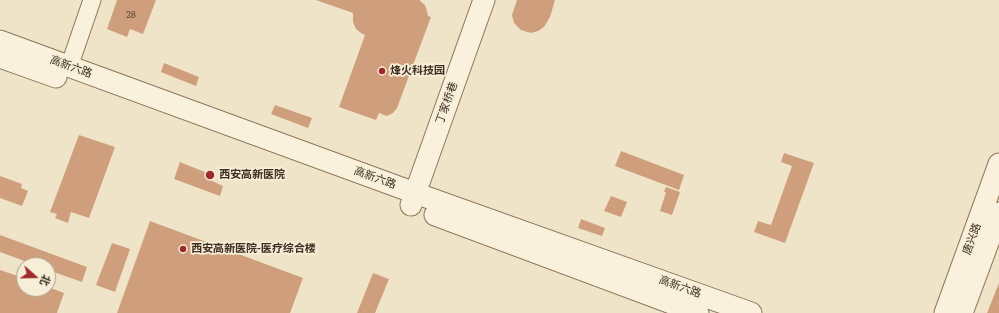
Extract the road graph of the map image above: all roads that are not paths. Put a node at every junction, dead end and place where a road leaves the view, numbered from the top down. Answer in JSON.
{"nodes":[{"id":1,"x":92,"y":0,"type":"edge"},
{"id":2,"x":484,"y":0,"type":"edge"},
{"id":3,"x":0,"y":41,"type":"edge"},
{"id":4,"x":0,"y":57,"type":"edge"},
{"id":5,"x":70,"y":67,"type":"junction"},
{"id":6,"x":999,"y":164,"type":"edge"},
{"id":7,"x":413,"y":199,"type":"junction"},
{"id":8,"x":999,"y":213,"type":"edge"},
{"id":9,"x":698,"y":313,"type":"edge"},
{"id":10,"x":751,"y":313,"type":"edge"},
{"id":11,"x":945,"y":313,"type":"edge"},
{"id":12,"x":962,"y":313,"type":"edge"}],
"edges":[{"from":1,"to":5,"type":"street"},
{"from":2,"to":7,"type":"street","name":"丁家桥巷"},
{"from":3,"to":5,"type":"street","name":"高新六路"},
{"from":4,"to":7,"type":"street","name":"高新六路"},
{"from":5,"to":7,"type":"street","name":"高新六路"},
{"from":6,"to":11,"type":"street","name":"唐兴路"},
{"from":7,"to":9,"type":"street","name":"高新六路"},
{"from":7,"to":10,"type":"street","name":"高新六路"},
{"from":8,"to":12,"type":"street","name":"唐兴路"}]}
